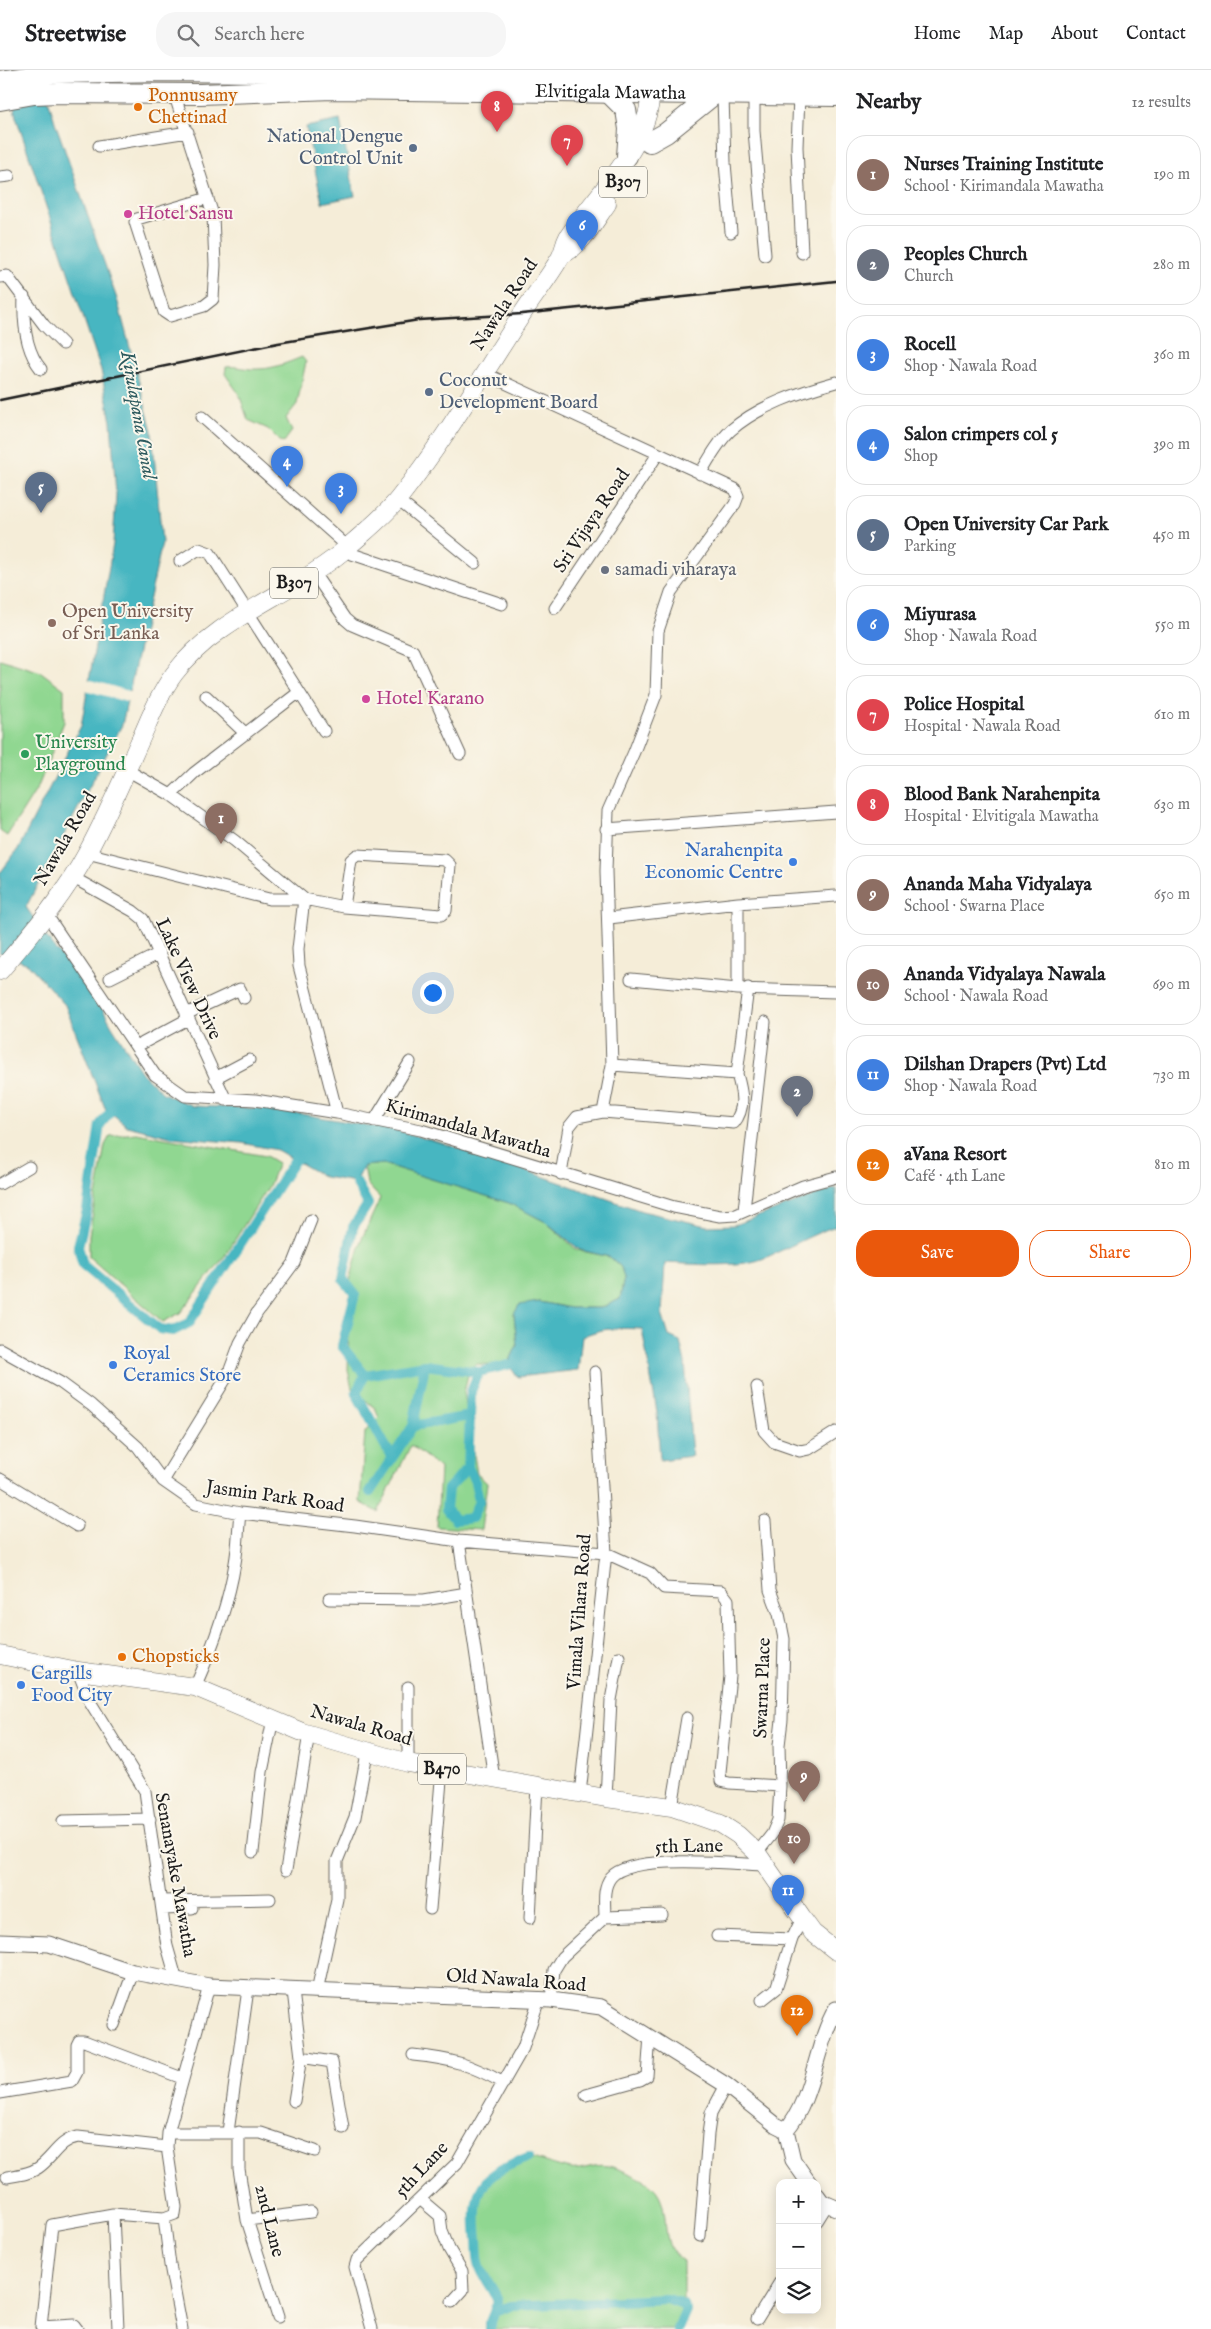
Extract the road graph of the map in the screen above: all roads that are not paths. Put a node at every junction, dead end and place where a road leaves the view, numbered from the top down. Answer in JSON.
{"nodes":[{"id":1,"x":135,"y":71,"type":"edge"},
{"id":2,"x":166,"y":71,"type":"edge"},
{"id":3,"x":195,"y":71,"type":"edge"},
{"id":4,"x":789,"y":74,"type":"edge"},
{"id":5,"x":836,"y":78,"type":"edge"},
{"id":6,"x":614,"y":80,"type":"edge"},
{"id":7,"x":656,"y":81,"type":"edge"},
{"id":8,"x":710,"y":85,"type":"edge"},
{"id":9,"x":2,"y":90,"type":"edge"},
{"id":10,"x":174,"y":93,"type":"junction"},
{"id":11,"x":754,"y":96,"type":"junction"},
{"id":12,"x":799,"y":96,"type":"junction"},
{"id":13,"x":836,"y":96,"type":"edge"},
{"id":14,"x":188,"y":132,"type":"junction"},
{"id":15,"x":650,"y":142,"type":"junction"},
{"id":16,"x":99,"y":146,"type":"dead end"},
{"id":17,"x":627,"y":156,"type":"junction"},
{"id":18,"x":208,"y":198,"type":"junction"},
{"id":19,"x":731,"y":232,"type":"dead end"},
{"id":20,"x":802,"y":253,"type":"dead end"},
{"id":21,"x":562,"y":255,"type":"junction"},
{"id":22,"x":765,"y":255,"type":"dead end"},
{"id":23,"x":0,"y":277,"type":"edge"},
{"id":24,"x":24,"y":297,"type":"junction"},
{"id":25,"x":63,"y":344,"type":"dead end"},
{"id":26,"x":41,"y":369,"type":"dead end"},
{"id":27,"x":486,"y":374,"type":"junction"},
{"id":28,"x":836,"y":382,"type":"edge"},
{"id":29,"x":202,"y":417,"type":"dead end"},
{"id":30,"x":658,"y":454,"type":"junction"},
{"id":31,"x":700,"y":474,"type":"junction"},
{"id":32,"x":398,"y":500,"type":"junction"},
{"id":33,"x":346,"y":549,"type":"junction"},
{"id":34,"x":180,"y":561,"type":"dead end"},
{"id":35,"x":475,"y":563,"type":"dead end"},
{"id":36,"x":313,"y":572,"type":"junction"},
{"id":37,"x":502,"y":604,"type":"dead end"},
{"id":38,"x":555,"y":608,"type":"dead end"},
{"id":39,"x":247,"y":612,"type":"junction"},
{"id":40,"x":298,"y":693,"type":"junction"},
{"id":41,"x":206,"y":696,"type":"dead end"},
{"id":42,"x":324,"y":731,"type":"dead end"},
{"id":43,"x":246,"y":734,"type":"junction"},
{"id":44,"x":460,"y":754,"type":"dead end"},
{"id":45,"x":127,"y":770,"type":"junction"},
{"id":46,"x":171,"y":795,"type":"junction"},
{"id":47,"x":836,"y":812,"type":"edge"},
{"id":48,"x":606,"y":829,"type":"junction"},
{"id":49,"x":87,"y":853,"type":"junction"},
{"id":50,"x":72,"y":876,"type":"junction"},
{"id":51,"x":836,"y":896,"type":"edge"},
{"id":52,"x":304,"y":899,"type":"junction"},
{"id":53,"x":738,"y":903,"type":"junction"},
{"id":54,"x":344,"y":907,"type":"junction"},
{"id":55,"x":45,"y":916,"type":"junction"},
{"id":56,"x":609,"y":918,"type":"junction"},
{"id":57,"x":160,"y":953,"type":"junction"},
{"id":58,"x":2,"y":968,"type":"edge"},
{"id":59,"x":110,"y":978,"type":"dead end"},
{"id":60,"x":631,"y":979,"type":"dead end"},
{"id":61,"x":743,"y":988,"type":"junction"},
{"id":62,"x":836,"y":992,"type":"edge"},
{"id":63,"x":244,"y":998,"type":"dead end"},
{"id":64,"x":187,"y":1016,"type":"junction"},
{"id":65,"x":765,"y":1022,"type":"dead end"},
{"id":66,"x":143,"y":1043,"type":"dead end"},
{"id":67,"x":249,"y":1060,"type":"dead end"},
{"id":68,"x":410,"y":1062,"type":"dead end"},
{"id":69,"x":612,"y":1065,"type":"junction"},
{"id":70,"x":737,"y":1074,"type":"junction"},
{"id":71,"x":215,"y":1078,"type":"junction"},
{"id":72,"x":226,"y":1100,"type":"junction"},
{"id":73,"x":603,"y":1112,"type":"junction"},
{"id":74,"x":337,"y":1114,"type":"junction"},
{"id":75,"x":374,"y":1121,"type":"junction"},
{"id":76,"x":29,"y":1167,"type":"dead end"},
{"id":77,"x":561,"y":1174,"type":"junction"},
{"id":78,"x":836,"y":1177,"type":"edge"},
{"id":79,"x":0,"y":1184,"type":"edge"},
{"id":80,"x":744,"y":1210,"type":"junction"},
{"id":81,"x":312,"y":1220,"type":"dead end"},
{"id":82,"x":0,"y":1349,"type":"edge"},
{"id":83,"x":595,"y":1372,"type":"dead end"},
{"id":84,"x":757,"y":1387,"type":"dead end"},
{"id":85,"x":836,"y":1432,"type":"edge"},
{"id":86,"x":0,"y":1479,"type":"edge"},
{"id":87,"x":163,"y":1481,"type":"junction"},
{"id":88,"x":240,"y":1513,"type":"junction"},
{"id":89,"x":765,"y":1521,"type":"dead end"},
{"id":90,"x":77,"y":1526,"type":"dead end"},
{"id":91,"x":459,"y":1541,"type":"junction"},
{"id":92,"x":606,"y":1553,"type":"junction"},
{"id":93,"x":467,"y":1594,"type":"junction"},
{"id":94,"x":329,"y":1599,"type":"dead end"},
{"id":95,"x":0,"y":1655,"type":"edge"},
{"id":96,"x":619,"y":1657,"type":"dead end"},
{"id":97,"x":78,"y":1671,"type":"junction"},
{"id":98,"x":195,"y":1687,"type":"junction"},
{"id":99,"x":408,"y":1687,"type":"dead end"},
{"id":100,"x":687,"y":1718,"type":"dead end"},
{"id":101,"x":273,"y":1719,"type":"junction"},
{"id":102,"x":309,"y":1734,"type":"junction"},
{"id":103,"x":367,"y":1753,"type":"junction"},
{"id":104,"x":408,"y":1763,"type":"junction"},
{"id":105,"x":442,"y":1769,"type":"junction"},
{"id":106,"x":494,"y":1778,"type":"junction"},
{"id":107,"x":537,"y":1786,"type":"junction"},
{"id":108,"x":780,"y":1786,"type":"junction"},
{"id":109,"x":580,"y":1794,"type":"junction"},
{"id":110,"x":606,"y":1798,"type":"junction"},
{"id":111,"x":672,"y":1807,"type":"junction"},
{"id":112,"x":150,"y":1819,"type":"junction"},
{"id":113,"x":64,"y":1820,"type":"dead end"},
{"id":114,"x":253,"y":1852,"type":"dead end"},
{"id":115,"x":761,"y":1859,"type":"junction"},
{"id":116,"x":286,"y":1870,"type":"dead end"},
{"id":117,"x":271,"y":1903,"type":"dead end"},
{"id":118,"x":161,"y":1905,"type":"junction"},
{"id":119,"x":430,"y":1909,"type":"dead end"},
{"id":120,"x":662,"y":1916,"type":"dead end"},
{"id":121,"x":605,"y":1917,"type":"junction"},
{"id":122,"x":530,"y":1918,"type":"dead end"},
{"id":123,"x":802,"y":1918,"type":"junction"},
{"id":124,"x":717,"y":1936,"type":"dead end"},
{"id":125,"x":792,"y":1939,"type":"junction"},
{"id":126,"x":0,"y":1942,"type":"edge"},
{"id":127,"x":836,"y":1951,"type":"edge"},
{"id":128,"x":133,"y":1972,"type":"junction"},
{"id":129,"x":177,"y":1981,"type":"junction"},
{"id":130,"x":209,"y":1986,"type":"junction"},
{"id":131,"x":248,"y":1988,"type":"junction"},
{"id":132,"x":292,"y":1991,"type":"junction"},
{"id":133,"x":317,"y":1991,"type":"junction"},
{"id":134,"x":545,"y":2000,"type":"junction"},
{"id":135,"x":762,"y":2000,"type":"dead end"},
{"id":136,"x":836,"y":2009,"type":"edge"},
{"id":137,"x":114,"y":2025,"type":"dead end"},
{"id":138,"x":650,"y":2036,"type":"junction"},
{"id":139,"x":413,"y":2055,"type":"dead end"},
{"id":140,"x":301,"y":2057,"type":"junction"},
{"id":141,"x":182,"y":2078,"type":"junction"},
{"id":142,"x":504,"y":2083,"type":"junction"},
{"id":143,"x":726,"y":2085,"type":"junction"},
{"id":144,"x":0,"y":2093,"type":"edge"},
{"id":145,"x":586,"y":2095,"type":"dead end"},
{"id":146,"x":294,"y":2101,"type":"dead end"},
{"id":147,"x":342,"y":2128,"type":"dead end"},
{"id":148,"x":786,"y":2130,"type":"junction"},
{"id":149,"x":234,"y":2132,"type":"junction"},
{"id":150,"x":168,"y":2133,"type":"junction"},
{"id":151,"x":167,"y":2147,"type":"junction"},
{"id":152,"x":315,"y":2150,"type":"dead end"},
{"id":153,"x":7,"y":2177,"type":"dead end"},
{"id":154,"x":806,"y":2179,"type":"edge"},
{"id":155,"x":420,"y":2199,"type":"junction"},
{"id":156,"x":311,"y":2212,"type":"dead end"},
{"id":157,"x":113,"y":2214,"type":"junction"},
{"id":158,"x":164,"y":2218,"type":"junction"},
{"id":159,"x":247,"y":2220,"type":"junction"},
{"id":160,"x":700,"y":2236,"type":"dead end"},
{"id":161,"x":776,"y":2288,"type":"edge"},
{"id":162,"x":452,"y":2302,"type":"dead end"},
{"id":163,"x":278,"y":2317,"type":"dead end"},
{"id":164,"x":757,"y":2319,"type":"dead end"},
{"id":165,"x":40,"y":2328,"type":"edge"},
{"id":166,"x":78,"y":2329,"type":"edge"},
{"id":167,"x":118,"y":2329,"type":"edge"},
{"id":168,"x":182,"y":2329,"type":"edge"},
{"id":169,"x":372,"y":2329,"type":"edge"}],
"edges":[{"from":1,"to":2,"type":"highway","name":"Elvitigala Mawatha"},
{"from":1,"to":9,"type":"highway","name":"Elvitigala Mawatha"},
{"from":2,"to":3,"type":"highway","name":"Elvitigala Mawatha"},
{"from":2,"to":10,"type":"street"},
{"from":3,"to":6,"type":"highway","name":"Elvitigala Mawatha"},
{"from":4,"to":5,"type":"highway","name":"Elvitigala Mawatha"},
{"from":4,"to":8,"type":"highway","name":"Elvitigala Mawatha"},
{"from":6,"to":7,"type":"highway","name":"Elvitigala Mawatha"},
{"from":6,"to":10,"type":"highway","name":"Elvitigala Mawatha"},
{"from":6,"to":17,"type":"highway"},
{"from":7,"to":8,"type":"highway","name":"Elvitigala Mawatha"},
{"from":7,"to":15,"type":"main road","name":"Nawala Road","number":"B307"},
{"from":7,"to":17,"type":"main road","name":"Nawala Road","number":"B307"},
{"from":8,"to":11,"type":"highway","name":"Elvitigala Mawatha"},
{"from":8,"to":15,"type":"highway"},
{"from":8,"to":19,"type":"street"},
{"from":9,"to":10,"type":"highway","name":"Elvitigala Mawatha"},
{"from":10,"to":14,"type":"street"},
{"from":11,"to":12,"type":"highway","name":"Elvitigala Mawatha"},
{"from":11,"to":22,"type":"street"},
{"from":12,"to":13,"type":"highway","name":"Elvitigala Mawatha"},
{"from":12,"to":20,"type":"street"},
{"from":14,"to":16,"type":"street"},
{"from":14,"to":18,"type":"street"},
{"from":15,"to":21,"type":"main road","name":"Nawala Road","number":"B307"},
{"from":17,"to":21,"type":"main road","name":"Nawala Road","number":"B307"},
{"from":18,"to":18,"type":"street"},
{"from":21,"to":27,"type":"main road","name":"Nawala Road","number":"B307"},
{"from":23,"to":24,"type":"street"},
{"from":24,"to":25,"type":"street"},
{"from":24,"to":26,"type":"street"},
{"from":27,"to":30,"type":"street"},
{"from":27,"to":32,"type":"main road","name":"Nawala Road","number":"B307"},
{"from":28,"to":31,"type":"street"},
{"from":29,"to":33,"type":"street"},
{"from":30,"to":31,"type":"street"},
{"from":30,"to":38,"type":"street","name":"Sri Vijaya Road"},
{"from":31,"to":48,"type":"street"},
{"from":32,"to":33,"type":"main road","name":"Nawala Road","number":"B307"},
{"from":32,"to":35,"type":"street"},
{"from":33,"to":36,"type":"main road","name":"Nawala Road","number":"B307"},
{"from":33,"to":37,"type":"street"},
{"from":34,"to":39,"type":"street"},
{"from":36,"to":39,"type":"main road","name":"Nawala Road","number":"B307"},
{"from":36,"to":44,"type":"street"},
{"from":39,"to":40,"type":"street"},
{"from":39,"to":45,"type":"main road","name":"Nawala Road","number":"B307"},
{"from":40,"to":42,"type":"street"},
{"from":40,"to":43,"type":"street"},
{"from":41,"to":43,"type":"street"},
{"from":43,"to":46,"type":"street"},
{"from":45,"to":46,"type":"street"},
{"from":45,"to":49,"type":"main road","name":"Nawala Road","number":"B307"},
{"from":46,"to":52,"type":"street"},
{"from":47,"to":48,"type":"street"},
{"from":48,"to":56,"type":"street"},
{"from":49,"to":50,"type":"main road","name":"Nawala Road","number":"B307"},
{"from":49,"to":52,"type":"street"},
{"from":50,"to":55,"type":"main road","name":"Nawala Road","number":"B307"},
{"from":50,"to":57,"type":"street","name":"Lake View Drive"},
{"from":51,"to":53,"type":"street"},
{"from":52,"to":54,"type":"street"},
{"from":52,"to":74,"type":"street"},
{"from":53,"to":56,"type":"street"},
{"from":53,"to":61,"type":"street"},
{"from":54,"to":54,"type":"street"},
{"from":55,"to":58,"type":"main road","name":"Nawala Road","number":"B307"},
{"from":55,"to":72,"type":"street","name":"Kirimandala Mawatha"},
{"from":56,"to":69,"type":"street"},
{"from":57,"to":59,"type":"street"},
{"from":57,"to":64,"type":"street","name":"Lake View Drive"},
{"from":60,"to":61,"type":"street"},
{"from":61,"to":62,"type":"street"},
{"from":61,"to":70,"type":"street"},
{"from":63,"to":64,"type":"street"},
{"from":64,"to":66,"type":"street"},
{"from":64,"to":71,"type":"street","name":"Lake View Drive"},
{"from":65,"to":80,"type":"street"},
{"from":67,"to":71,"type":"street"},
{"from":68,"to":75,"type":"street"},
{"from":69,"to":70,"type":"street"},
{"from":69,"to":73,"type":"street"},
{"from":70,"to":73,"type":"street"},
{"from":71,"to":72,"type":"street","name":"Lake View Drive"},
{"from":72,"to":74,"type":"street","name":"Kirimandala Mawatha"},
{"from":73,"to":77,"type":"street"},
{"from":74,"to":75,"type":"street","name":"Kirimandala Mawatha"},
{"from":75,"to":77,"type":"street","name":"Kirimandala Mawatha"},
{"from":76,"to":79,"type":"street"},
{"from":77,"to":80,"type":"street","name":"Kirimandala Mawatha"},
{"from":78,"to":80,"type":"street","name":"Kirimandala Mawatha"},
{"from":81,"to":87,"type":"street"},
{"from":82,"to":87,"type":"street","name":"Jasmin Park Road"},
{"from":83,"to":92,"type":"street","name":"Vimala Vihara Road"},
{"from":84,"to":85,"type":"street"},
{"from":86,"to":90,"type":"street"},
{"from":87,"to":88,"type":"street","name":"Jasmin Park Road"},
{"from":88,"to":91,"type":"street","name":"Jasmin Park Road"},
{"from":88,"to":98,"type":"street"},
{"from":89,"to":108,"type":"street","name":"Swarna Place"},
{"from":91,"to":92,"type":"street","name":"Jasmin Park Road"},
{"from":91,"to":93,"type":"street"},
{"from":92,"to":108,"type":"street","name":"Jasmin Park Road"},
{"from":92,"to":109,"type":"street","name":"Vimala Vihara Road"},
{"from":93,"to":94,"type":"street"},
{"from":93,"to":106,"type":"street"},
{"from":95,"to":97,"type":"main road","name":"Nawala Road","number":"B470"},
{"from":96,"to":110,"type":"street"},
{"from":97,"to":98,"type":"main road","name":"Nawala Road","number":"B470"},
{"from":97,"to":112,"type":"street","name":"Senanayake Mawatha"},
{"from":98,"to":101,"type":"main road","name":"Nawala Road","number":"B470"},
{"from":99,"to":104,"type":"street"},
{"from":100,"to":111,"type":"street"},
{"from":101,"to":102,"type":"main road","name":"Nawala Road","number":"B470"},
{"from":101,"to":114,"type":"street"},
{"from":102,"to":103,"type":"main road","name":"Nawala Road","number":"B470"},
{"from":102,"to":116,"type":"street"},
{"from":103,"to":104,"type":"main road","name":"Nawala Road","number":"B470"},
{"from":103,"to":133,"type":"street"},
{"from":104,"to":105,"type":"main road","name":"Nawala Road","number":"B470"},
{"from":105,"to":106,"type":"main road","name":"Nawala Road","number":"B470"},
{"from":105,"to":119,"type":"street"},
{"from":106,"to":107,"type":"main road","name":"Nawala Road","number":"B470"},
{"from":107,"to":109,"type":"main road","name":"Nawala Road","number":"B470"},
{"from":107,"to":122,"type":"street"},
{"from":108,"to":115,"type":"street","name":"Swarna Place"},
{"from":109,"to":110,"type":"main road","name":"Nawala Road","number":"B470"},
{"from":110,"to":111,"type":"main road","name":"Nawala Road","number":"B470"},
{"from":111,"to":115,"type":"main road","name":"Nawala Road","number":"B470"},
{"from":112,"to":113,"type":"street"},
{"from":112,"to":118,"type":"street","name":"Senanayake Mawatha"},
{"from":115,"to":121,"type":"street","name":"5th Lane"},
{"from":115,"to":123,"type":"main road","name":"Nawala Road","number":"B470"},
{"from":117,"to":118,"type":"street"},
{"from":118,"to":129,"type":"street","name":"Senanayake Mawatha"},
{"from":120,"to":121,"type":"street"},
{"from":121,"to":134,"type":"street","name":"5th Lane"},
{"from":123,"to":125,"type":"street"},
{"from":123,"to":127,"type":"main road","name":"Nawala Road","number":"B470"},
{"from":124,"to":125,"type":"street"},
{"from":125,"to":135,"type":"street"},
{"from":126,"to":128,"type":"street","name":"Old Nawala Road"},
{"from":128,"to":129,"type":"street","name":"Old Nawala Road"},
{"from":128,"to":137,"type":"street"},
{"from":129,"to":130,"type":"street","name":"Old Nawala Road"},
{"from":130,"to":131,"type":"street","name":"Old Nawala Road"},
{"from":130,"to":141,"type":"street"},
{"from":131,"to":132,"type":"street","name":"Old Nawala Road"},
{"from":131,"to":149,"type":"street","name":"2nd Lane"},
{"from":132,"to":133,"type":"street","name":"Old Nawala Road"},
{"from":132,"to":140,"type":"street"},
{"from":133,"to":134,"type":"street","name":"Old Nawala Road"},
{"from":134,"to":138,"type":"street","name":"Old Nawala Road"},
{"from":134,"to":142,"type":"street","name":"5th Lane"},
{"from":136,"to":148,"type":"street"},
{"from":138,"to":143,"type":"street","name":"Old Nawala Road"},
{"from":138,"to":145,"type":"street"},
{"from":139,"to":142,"type":"street"},
{"from":140,"to":146,"type":"street"},
{"from":140,"to":147,"type":"street"},
{"from":141,"to":144,"type":"street"},
{"from":141,"to":150,"type":"street"},
{"from":142,"to":155,"type":"street","name":"5th Lane"},
{"from":143,"to":148,"type":"street","name":"Old Nawala Road"},
{"from":143,"to":160,"type":"street"},
{"from":148,"to":154,"type":"street"},
{"from":149,"to":150,"type":"street"},
{"from":149,"to":152,"type":"street"},
{"from":149,"to":159,"type":"street","name":"2nd Lane"},
{"from":150,"to":151,"type":"street"},
{"from":151,"to":153,"type":"street"},
{"from":151,"to":158,"type":"street"},
{"from":155,"to":162,"type":"street"},
{"from":155,"to":169,"type":"street","name":"5th Lane"},
{"from":156,"to":159,"type":"street"},
{"from":157,"to":158,"type":"street"},
{"from":157,"to":165,"type":"street"},
{"from":157,"to":167,"type":"street"},
{"from":158,"to":168,"type":"street"},
{"from":159,"to":163,"type":"street","name":"2nd Lane"},
{"from":161,"to":164,"type":"street"},
{"from":165,"to":166,"type":"street"}]}
